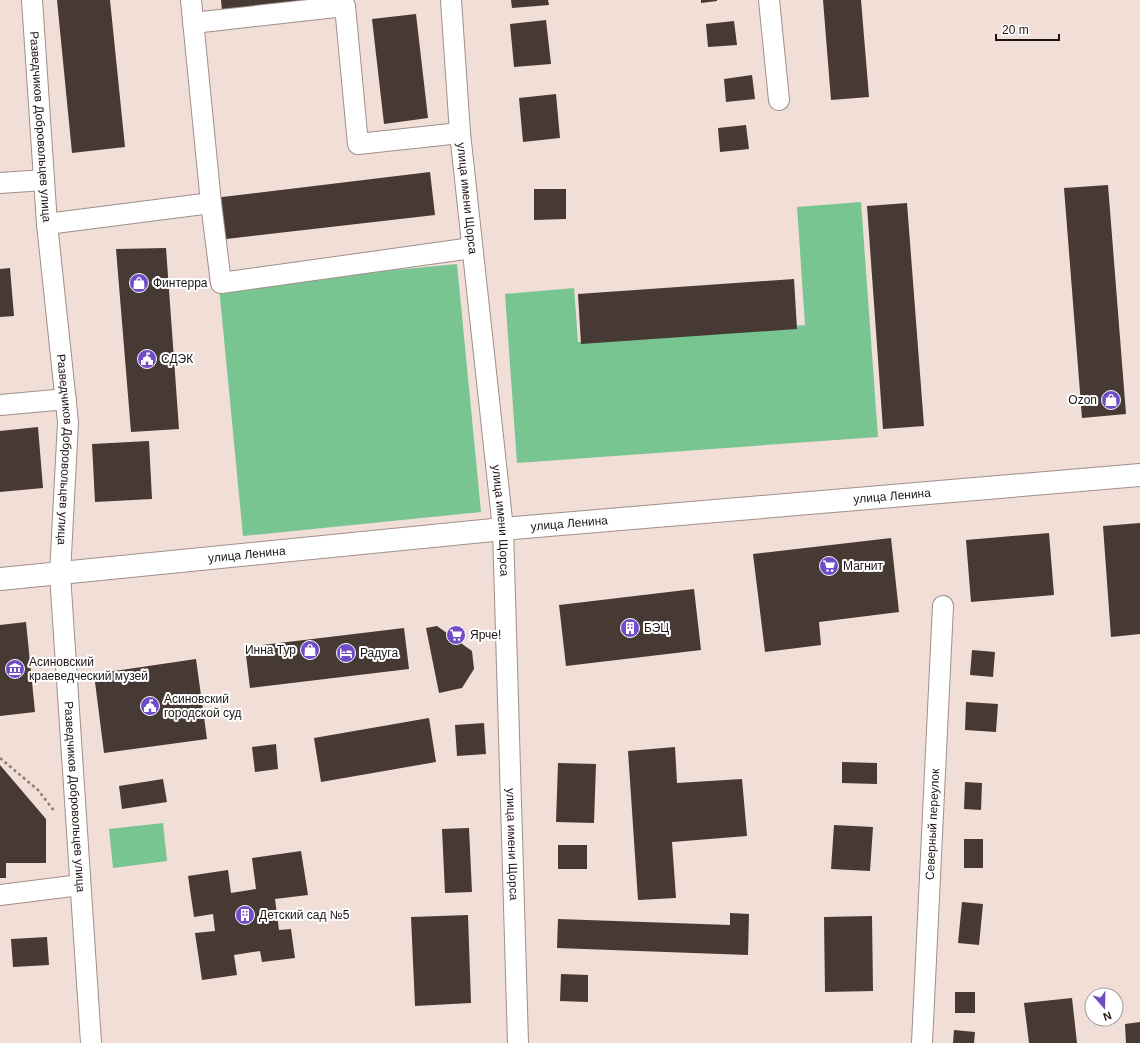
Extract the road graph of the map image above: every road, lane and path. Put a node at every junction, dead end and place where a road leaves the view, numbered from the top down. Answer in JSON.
{"nodes":[{"id":1,"x":32,"y":0,"type":"edge"},
{"id":2,"x":191,"y":0,"type":"edge"},
{"id":3,"x":451,"y":0,"type":"edge"},
{"id":4,"x":769,"y":0,"type":"edge"},
{"id":5,"x":193,"y":23,"type":"junction"},
{"id":6,"x":779,"y":100,"type":"dead end"},
{"id":7,"x":460,"y":133,"type":"junction"},
{"id":8,"x":44,"y":180,"type":"junction"},
{"id":9,"x":0,"y":183,"type":"edge"},
{"id":10,"x":211,"y":204,"type":"junction"},
{"id":11,"x":47,"y":224,"type":"junction"},
{"id":12,"x":472,"y":248,"type":"junction"},
{"id":13,"x":66,"y":399,"type":"junction"},
{"id":14,"x":0,"y":405,"type":"edge"},
{"id":15,"x":1140,"y":475,"type":"edge"},
{"id":16,"x":502,"y":529,"type":"junction"},
{"id":17,"x":60,"y":574,"type":"junction"},
{"id":18,"x":0,"y":579,"type":"edge"},
{"id":19,"x":943,"y":606,"type":"dead end"},
{"id":20,"x":0,"y":758,"type":"edge"},
{"id":21,"x":57,"y":818,"type":"dead end"},
{"id":22,"x":80,"y":885,"type":"junction"},
{"id":23,"x":0,"y":895,"type":"edge"},
{"id":24,"x":91,"y":1043,"type":"edge"},
{"id":25,"x":518,"y":1043,"type":"edge"},
{"id":26,"x":922,"y":1043,"type":"edge"}],
"edges":[{"from":1,"to":8,"type":"street","name":"Разведчиков Добровольцев улица"},
{"from":2,"to":5,"type":"street"},
{"from":3,"to":7,"type":"street","name":"улица имени Щорса"},
{"from":4,"to":6,"type":"street"},
{"from":5,"to":7,"type":"street"},
{"from":5,"to":10,"type":"street"},
{"from":7,"to":12,"type":"street","name":"улица имени Щорса"},
{"from":8,"to":9,"type":"street"},
{"from":8,"to":11,"type":"street","name":"Разведчиков Добровольцев улица"},
{"from":10,"to":11,"type":"street"},
{"from":10,"to":12,"type":"street"},
{"from":11,"to":13,"type":"street","name":"Разведчиков Добровольцев улица"},
{"from":12,"to":16,"type":"street","name":"улица имени Щорса"},
{"from":13,"to":14,"type":"street"},
{"from":13,"to":17,"type":"street","name":"Разведчиков Добровольцев улица"},
{"from":15,"to":16,"type":"main road","name":"улица Ленина"},
{"from":16,"to":17,"type":"main road","name":"улица Ленина"},
{"from":16,"to":25,"type":"street","name":"улица имени Щорса"},
{"from":17,"to":18,"type":"main road","name":"улица Ленина"},
{"from":17,"to":22,"type":"street","name":"Разведчиков Добровольцев улица"},
{"from":19,"to":26,"type":"street","name":"Северный переулок"},
{"from":20,"to":21,"type":"path"},
{"from":22,"to":23,"type":"street"},
{"from":22,"to":24,"type":"street","name":"Разведчиков Добровольцев улица"}]}
